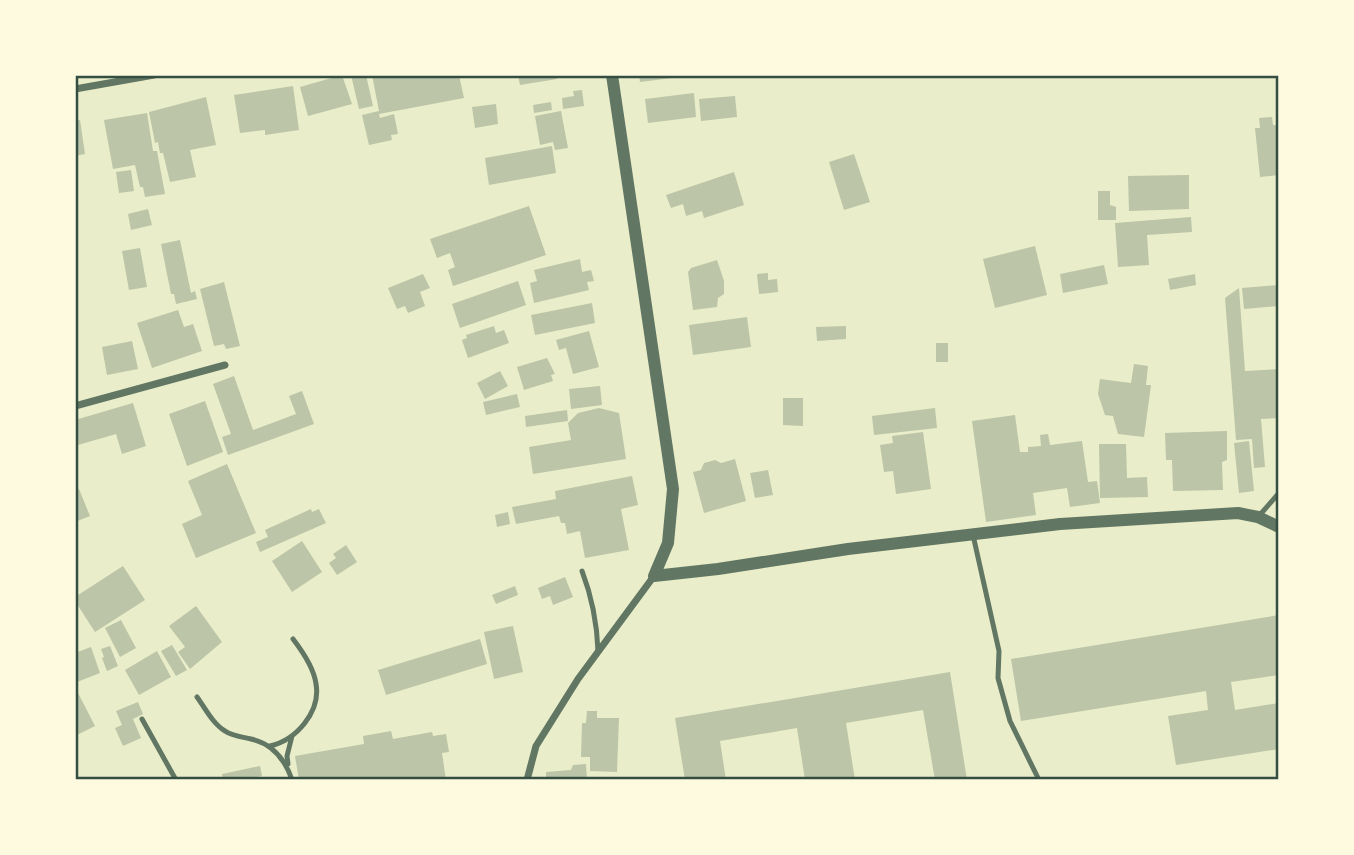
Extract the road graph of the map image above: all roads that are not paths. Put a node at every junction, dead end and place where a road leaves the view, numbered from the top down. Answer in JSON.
{"nodes":[{"id":1,"x":154,"y":75,"type":"edge"},
{"id":2,"x":612,"y":75,"type":"edge"},
{"id":3,"x":75,"y":89,"type":"edge"},
{"id":4,"x":225,"y":365,"type":"dead end"},
{"id":5,"x":75,"y":406,"type":"edge"},
{"id":6,"x":1279,"y":493,"type":"edge"},
{"id":7,"x":1258,"y":517,"type":"junction"},
{"id":8,"x":1279,"y":527,"type":"edge"},
{"id":9,"x":972,"y":534,"type":"junction"},
{"id":10,"x":582,"y":571,"type":"dead end"},
{"id":11,"x":654,"y":576,"type":"junction"},
{"id":12,"x":293,"y":639,"type":"dead end"},
{"id":13,"x":598,"y":651,"type":"junction"},
{"id":14,"x":198,"y":697,"type":"dead end"},
{"id":15,"x":142,"y":719,"type":"dead end"},
{"id":16,"x":292,"y":736,"type":"junction"},
{"id":17,"x":270,"y":746,"type":"junction"},
{"id":18,"x":288,"y":769,"type":"junction"},
{"id":19,"x":176,"y":780,"type":"edge"},
{"id":20,"x":292,"y":780,"type":"edge"},
{"id":21,"x":527,"y":780,"type":"edge"},
{"id":22,"x":1038,"y":780,"type":"edge"}],
"edges":[{"from":1,"to":3,"type":"street"},
{"from":2,"to":11,"type":"street"},
{"from":4,"to":5,"type":"street"},
{"from":6,"to":7,"type":"lane"},
{"from":7,"to":8,"type":"street"},
{"from":7,"to":9,"type":"street"},
{"from":9,"to":11,"type":"street"},
{"from":9,"to":22,"type":"lane"},
{"from":10,"to":13,"type":"lane"},
{"from":11,"to":13,"type":"street"},
{"from":12,"to":16,"type":"lane"},
{"from":13,"to":21,"type":"street"},
{"from":14,"to":17,"type":"lane"},
{"from":15,"to":19,"type":"lane"},
{"from":16,"to":17,"type":"lane"},
{"from":16,"to":18,"type":"lane"},
{"from":17,"to":18,"type":"lane"},
{"from":18,"to":20,"type":"lane"}]}
